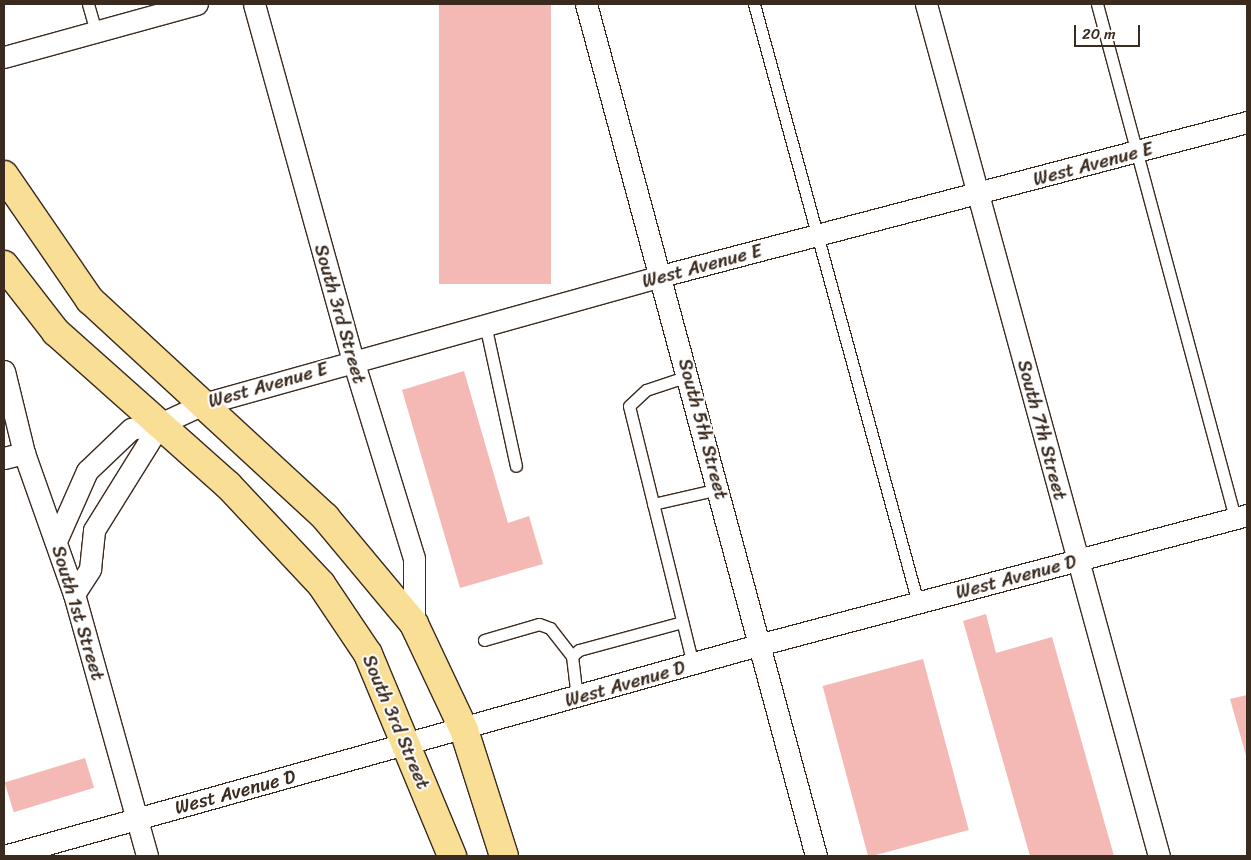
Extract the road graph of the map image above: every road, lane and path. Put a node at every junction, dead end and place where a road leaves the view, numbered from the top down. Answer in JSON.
{"nodes":[{"id":1,"x":88,"y":4,"type":"edge"},
{"id":2,"x":197,"y":4,"type":"edge"},
{"id":3,"x":254,"y":4,"type":"edge"},
{"id":4,"x":586,"y":4,"type":"edge"},
{"id":5,"x":754,"y":4,"type":"edge"},
{"id":6,"x":926,"y":4,"type":"edge"},
{"id":7,"x":1097,"y":4,"type":"edge"},
{"id":8,"x":96,"y":32,"type":"junction"},
{"id":9,"x":4,"y":57,"type":"edge"},
{"id":10,"x":1247,"y":122,"type":"edge"},
{"id":11,"x":1136,"y":152,"type":"junction"},
{"id":12,"x":4,"y":175,"type":"edge"},
{"id":13,"x":980,"y":194,"type":"junction"},
{"id":14,"x":818,"y":236,"type":"junction"},
{"id":15,"x":4,"y":265,"type":"edge"},
{"id":16,"x":661,"y":276,"type":"junction"},
{"id":17,"x":485,"y":324,"type":"junction"},
{"id":18,"x":353,"y":360,"type":"junction"},
{"id":19,"x":4,"y":371,"type":"edge"},
{"id":20,"x":688,"y":376,"type":"junction"},
{"id":21,"x":203,"y":404,"type":"junction"},
{"id":22,"x":160,"y":424,"type":"junction"},
{"id":23,"x":14,"y":455,"type":"edge"},
{"id":24,"x":516,"y":466,"type":"dead end"},
{"id":25,"x":719,"y":489,"type":"junction"},
{"id":26,"x":653,"y":504,"type":"junction"},
{"id":27,"x":1241,"y":517,"type":"edge"},
{"id":28,"x":56,"y":541,"type":"junction"},
{"id":29,"x":1077,"y":561,"type":"junction"},
{"id":30,"x":74,"y":594,"type":"junction"},
{"id":31,"x":918,"y":603,"type":"junction"},
{"id":32,"x":682,"y":622,"type":"junction"},
{"id":33,"x":414,"y":624,"type":"junction"},
{"id":34,"x":484,"y":640,"type":"dead end"},
{"id":35,"x":762,"y":644,"type":"junction"},
{"id":36,"x":572,"y":656,"type":"junction"},
{"id":37,"x":693,"y":664,"type":"junction"},
{"id":38,"x":576,"y":698,"type":"junction"},
{"id":39,"x":464,"y":730,"type":"junction"},
{"id":40,"x":407,"y":745,"type":"junction"},
{"id":41,"x":137,"y":818,"type":"junction"},
{"id":42,"x":4,"y":856,"type":"edge"},
{"id":43,"x":148,"y":856,"type":"edge"},
{"id":44,"x":452,"y":856,"type":"edge"},
{"id":45,"x":504,"y":856,"type":"edge"},
{"id":46,"x":816,"y":856,"type":"edge"},
{"id":47,"x":1159,"y":856,"type":"edge"}],
"edges":[{"from":1,"to":8,"type":"lane"},
{"from":2,"to":8,"type":"street"},
{"from":3,"to":18,"type":"street","name":"South 3rd Street"},
{"from":4,"to":16,"type":"street","name":"South 5th Street"},
{"from":5,"to":14,"type":"lane"},
{"from":6,"to":13,"type":"street","name":"South 7th Street"},
{"from":7,"to":11,"type":"lane"},
{"from":8,"to":9,"type":"street"},
{"from":10,"to":11,"type":"street","name":"West Avenue E"},
{"from":11,"to":13,"type":"street","name":"West Avenue E"},
{"from":11,"to":27,"type":"lane"},
{"from":12,"to":21,"type":"main road"},
{"from":13,"to":14,"type":"street","name":"West Avenue E"},
{"from":13,"to":29,"type":"street","name":"South 7th Street"},
{"from":14,"to":16,"type":"street","name":"West Avenue E"},
{"from":14,"to":31,"type":"lane"},
{"from":15,"to":22,"type":"main road"},
{"from":16,"to":17,"type":"street","name":"West Avenue E"},
{"from":16,"to":20,"type":"street","name":"South 5th Street"},
{"from":17,"to":18,"type":"street","name":"West Avenue E"},
{"from":17,"to":24,"type":"lane"},
{"from":18,"to":21,"type":"street","name":"West Avenue E"},
{"from":18,"to":33,"type":"street","name":"South 3rd Street"},
{"from":19,"to":23,"type":"street","name":"South 1st Street"},
{"from":20,"to":25,"type":"street","name":"South 5th Street"},
{"from":20,"to":26,"type":"lane"},
{"from":21,"to":22,"type":"street","name":"West Avenue E"},
{"from":21,"to":33,"type":"main road","name":"South 3rd Street"},
{"from":22,"to":28,"type":"street","name":"West Avenue E"},
{"from":22,"to":30,"type":"street"},
{"from":22,"to":40,"type":"main road","name":"South 3rd Street"},
{"from":23,"to":28,"type":"street","name":"South 1st Street"},
{"from":25,"to":26,"type":"lane"},
{"from":25,"to":35,"type":"street","name":"South 5th Street"},
{"from":26,"to":32,"type":"lane"},
{"from":27,"to":29,"type":"street","name":"West Avenue D"},
{"from":28,"to":30,"type":"street","name":"South 1st Street"},
{"from":29,"to":31,"type":"street","name":"West Avenue D"},
{"from":29,"to":47,"type":"street","name":"South 7th Street"},
{"from":30,"to":41,"type":"street","name":"South 1st Street"},
{"from":31,"to":35,"type":"street","name":"West Avenue D"},
{"from":32,"to":36,"type":"lane"},
{"from":32,"to":37,"type":"lane"},
{"from":33,"to":39,"type":"main road","name":"South 3rd Street"},
{"from":34,"to":36,"type":"lane"},
{"from":35,"to":37,"type":"street","name":"West Avenue D"},
{"from":35,"to":46,"type":"street","name":"South 5th Street"},
{"from":36,"to":38,"type":"lane"},
{"from":37,"to":38,"type":"street","name":"West Avenue D"},
{"from":38,"to":39,"type":"street","name":"West Avenue D"},
{"from":39,"to":40,"type":"street","name":"West Avenue D"},
{"from":39,"to":45,"type":"main road","name":"South 3rd Street"},
{"from":40,"to":41,"type":"street","name":"West Avenue D"},
{"from":40,"to":44,"type":"main road","name":"South 3rd Street"},
{"from":41,"to":42,"type":"street","name":"West Avenue D"},
{"from":41,"to":43,"type":"street","name":"South 1st Street"}]}
